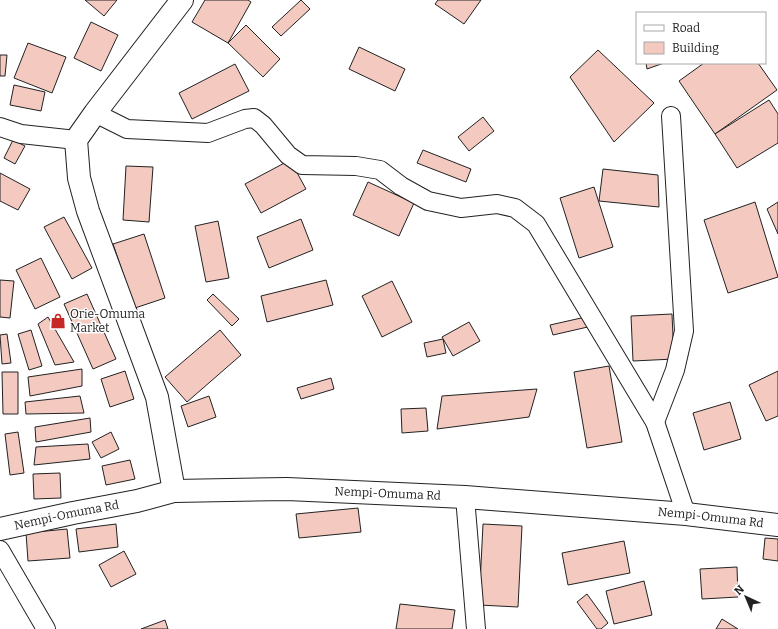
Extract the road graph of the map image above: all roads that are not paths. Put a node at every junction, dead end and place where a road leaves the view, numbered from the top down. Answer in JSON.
{"nodes":[{"id":1,"x":182,"y":0,"type":"edge"},
{"id":2,"x":95,"y":112,"type":"junction"},
{"id":3,"x":671,"y":116,"type":"dead end"},
{"id":4,"x":0,"y":127,"type":"edge"},
{"id":5,"x":76,"y":140,"type":"junction"},
{"id":6,"x":655,"y":422,"type":"junction"},
{"id":7,"x":174,"y":491,"type":"junction"},
{"id":8,"x":464,"y":498,"type":"junction"},
{"id":9,"x":686,"y":514,"type":"junction"},
{"id":10,"x":778,"y":524,"type":"edge"},
{"id":11,"x":0,"y":529,"type":"edge"},
{"id":12,"x":0,"y":550,"type":"edge"},
{"id":13,"x":46,"y":629,"type":"edge"},
{"id":14,"x":476,"y":629,"type":"edge"}],
"edges":[{"from":1,"to":2,"type":"street"},
{"from":2,"to":5,"type":"street"},
{"from":2,"to":6,"type":"street"},
{"from":3,"to":6,"type":"street"},
{"from":4,"to":5,"type":"street"},
{"from":5,"to":7,"type":"street"},
{"from":6,"to":9,"type":"street"},
{"from":7,"to":8,"type":"street","name":"Nempi-Omuma Rd"},
{"from":7,"to":11,"type":"street","name":"Nempi-Omuma Rd"},
{"from":8,"to":9,"type":"street","name":"Nempi-Omuma Rd"},
{"from":8,"to":14,"type":"street"},
{"from":9,"to":10,"type":"street","name":"Nempi-Omuma Rd"},
{"from":12,"to":13,"type":"street"}]}
